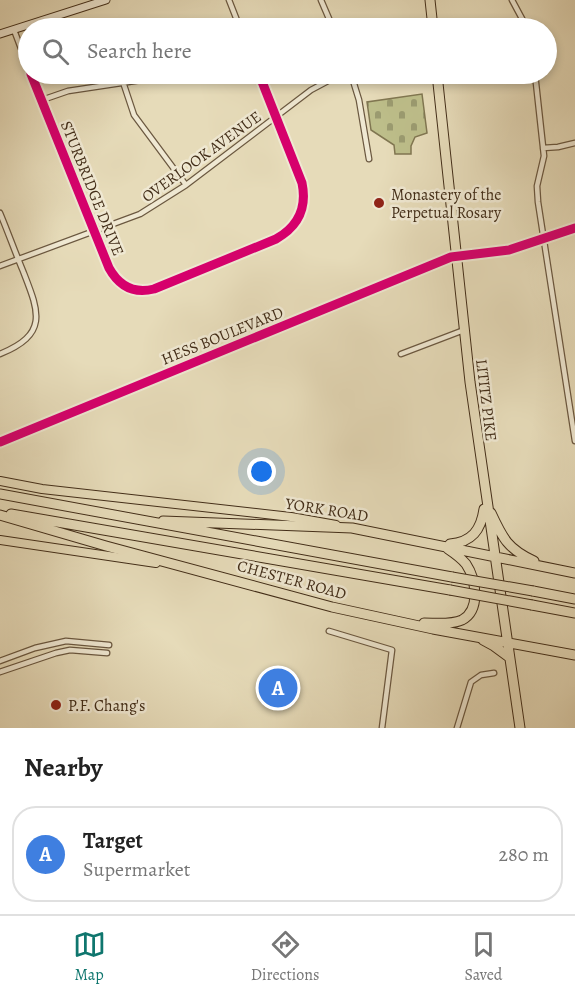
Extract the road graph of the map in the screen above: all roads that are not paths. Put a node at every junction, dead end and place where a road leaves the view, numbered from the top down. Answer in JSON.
{"nodes":[{"id":1,"x":106,"y":0,"type":"edge"},
{"id":2,"x":229,"y":0,"type":"edge"},
{"id":3,"x":328,"y":0,"type":"edge"},
{"id":4,"x":430,"y":0,"type":"edge"},
{"id":5,"x":512,"y":0,"type":"edge"},
{"id":6,"x":321,"y":1,"type":"edge"},
{"id":7,"x":51,"y":18,"type":"edge"},
{"id":8,"x":236,"y":18,"type":"edge"},
{"id":9,"x":329,"y":18,"type":"edge"},
{"id":10,"x":432,"y":18,"type":"edge"},
{"id":11,"x":522,"y":18,"type":"edge"},
{"id":12,"x":18,"y":29,"type":"edge"},
{"id":13,"x":14,"y":30,"type":"junction"},
{"id":14,"x":0,"y":34,"type":"edge"},
{"id":15,"x":18,"y":41,"type":"edge"},
{"id":16,"x":35,"y":84,"type":"edge"},
{"id":17,"x":111,"y":84,"type":"edge"},
{"id":18,"x":124,"y":84,"type":"edge"},
{"id":19,"x":262,"y":84,"type":"edge"},
{"id":20,"x":321,"y":84,"type":"edge"},
{"id":21,"x":354,"y":84,"type":"edge"},
{"id":22,"x":438,"y":84,"type":"edge"},
{"id":23,"x":537,"y":84,"type":"edge"},
{"id":24,"x":42,"y":100,"type":"junction"},
{"id":25,"x":276,"y":117,"type":"junction"},
{"id":26,"x":575,"y":143,"type":"edge"},
{"id":27,"x":543,"y":148,"type":"junction"},
{"id":28,"x":369,"y":159,"type":"dead end"},
{"id":29,"x":186,"y":184,"type":"junction"},
{"id":30,"x":0,"y":213,"type":"edge"},
{"id":31,"x":575,"y":228,"type":"edge"},
{"id":32,"x":94,"y":232,"type":"junction"},
{"id":33,"x":544,"y":239,"type":"junction"},
{"id":34,"x":457,"y":256,"type":"junction"},
{"id":35,"x":18,"y":259,"type":"junction"},
{"id":36,"x":0,"y":266,"type":"edge"},
{"id":37,"x":464,"y":330,"type":"junction"},
{"id":38,"x":0,"y":354,"type":"edge"},
{"id":39,"x":401,"y":354,"type":"dead end"},
{"id":40,"x":575,"y":441,"type":"edge"},
{"id":41,"x":0,"y":442,"type":"edge"},
{"id":42,"x":0,"y":481,"type":"edge"},
{"id":43,"x":0,"y":494,"type":"edge"},
{"id":44,"x":485,"y":500,"type":"junction"},
{"id":45,"x":0,"y":513,"type":"edge"},
{"id":46,"x":128,"y":519,"type":"junction"},
{"id":47,"x":352,"y":528,"type":"junction"},
{"id":48,"x":0,"y":540,"type":"edge"},
{"id":49,"x":435,"y":544,"type":"junction"},
{"id":50,"x":494,"y":557,"type":"junction"},
{"id":51,"x":553,"y":568,"type":"junction"},
{"id":52,"x":200,"y":570,"type":"junction"},
{"id":53,"x":575,"y":573,"type":"edge"},
{"id":54,"x":575,"y":599,"type":"edge"},
{"id":55,"x":575,"y":613,"type":"edge"},
{"id":56,"x":404,"y":622,"type":"junction"},
{"id":57,"x":329,"y":631,"type":"dead end"},
{"id":58,"x":476,"y":636,"type":"junction"},
{"id":59,"x":507,"y":643,"type":"junction"},
{"id":60,"x":109,"y":645,"type":"dead end"},
{"id":61,"x":107,"y":653,"type":"dead end"},
{"id":62,"x":575,"y":655,"type":"edge"},
{"id":63,"x":509,"y":657,"type":"junction"},
{"id":64,"x":0,"y":661,"type":"edge"},
{"id":65,"x":0,"y":672,"type":"edge"},
{"id":66,"x":494,"y":673,"type":"dead end"},
{"id":67,"x":382,"y":728,"type":"edge"},
{"id":68,"x":457,"y":728,"type":"edge"},
{"id":69,"x":520,"y":728,"type":"edge"}],
"edges":[{"from":1,"to":7,"type":"street"},
{"from":2,"to":8,"type":"street"},
{"from":3,"to":6,"type":"street"},
{"from":4,"to":10,"type":"highway"},
{"from":5,"to":11,"type":"street"},
{"from":6,"to":9,"type":"street"},
{"from":12,"to":13,"type":"street"},
{"from":13,"to":14,"type":"street"},
{"from":13,"to":15,"type":"street"},
{"from":16,"to":24,"type":"street","name":"STURBRIDGE DRIVE"},
{"from":17,"to":24,"type":"street"},
{"from":18,"to":29,"type":"street"},
{"from":19,"to":25,"type":"street","name":"STURBRIDGE DRIVE"},
{"from":20,"to":25,"type":"street","name":"OVERLOOK AVENUE"},
{"from":21,"to":28,"type":"street"},
{"from":22,"to":34,"type":"highway","name":"LITITZ PIKE"},
{"from":23,"to":27,"type":"street"},
{"from":24,"to":32,"type":"street","name":"STURBRIDGE DRIVE"},
{"from":25,"to":29,"type":"street","name":"OVERLOOK AVENUE"},
{"from":25,"to":32,"type":"street","name":"STURBRIDGE DRIVE"},
{"from":26,"to":27,"type":"street"},
{"from":27,"to":33,"type":"street"},
{"from":29,"to":32,"type":"street","name":"OVERLOOK AVENUE"},
{"from":30,"to":35,"type":"street"},
{"from":31,"to":33,"type":"street","name":"HESS BOULEVARD"},
{"from":32,"to":35,"type":"street","name":"OVERLOOK AVENUE"},
{"from":33,"to":34,"type":"street","name":"HESS BOULEVARD"},
{"from":33,"to":40,"type":"street"},
{"from":34,"to":37,"type":"highway","name":"LITITZ PIKE"},
{"from":34,"to":41,"type":"street","name":"HESS BOULEVARD"},
{"from":35,"to":36,"type":"street","name":"OVERLOOK AVENUE"},
{"from":35,"to":38,"type":"street"},
{"from":37,"to":39,"type":"street"},
{"from":37,"to":44,"type":"highway","name":"LITITZ PIKE"},
{"from":42,"to":47,"type":"main road","name":"YORK ROAD"},
{"from":43,"to":46,"type":"highway"},
{"from":44,"to":49,"type":"highway"},
{"from":44,"to":50,"type":"highway","name":"LITITZ PIKE"},
{"from":44,"to":51,"type":"highway"},
{"from":45,"to":52,"type":"highway"},
{"from":45,"to":55,"type":"highway","bridge":true},
{"from":46,"to":47,"type":"highway"},
{"from":46,"to":54,"type":"highway","bridge":true},
{"from":47,"to":49,"type":"highway","name":"YORK ROAD"},
{"from":48,"to":52,"type":"main road","name":"CHESTER ROAD"},
{"from":49,"to":50,"type":"highway","name":"YORK ROAD"},
{"from":49,"to":56,"type":"highway"},
{"from":50,"to":51,"type":"highway","name":"YORK ROAD"},
{"from":50,"to":59,"type":"highway","name":"LITITZ PIKE"},
{"from":51,"to":53,"type":"highway","name":"YORK ROAD"},
{"from":52,"to":56,"type":"highway","name":"CHESTER ROAD"},
{"from":56,"to":58,"type":"highway","name":"CHESTER ROAD"},
{"from":57,"to":67,"type":"street"},
{"from":58,"to":59,"type":"highway","name":"CHESTER ROAD"},
{"from":58,"to":63,"type":"highway"},
{"from":59,"to":62,"type":"highway","name":"CHESTER ROAD"},
{"from":59,"to":63,"type":"highway","name":"LITITZ PIKE"},
{"from":60,"to":64,"type":"street"},
{"from":61,"to":65,"type":"street"},
{"from":63,"to":69,"type":"highway","name":"LITITZ PIKE"},
{"from":66,"to":68,"type":"street"}]}
